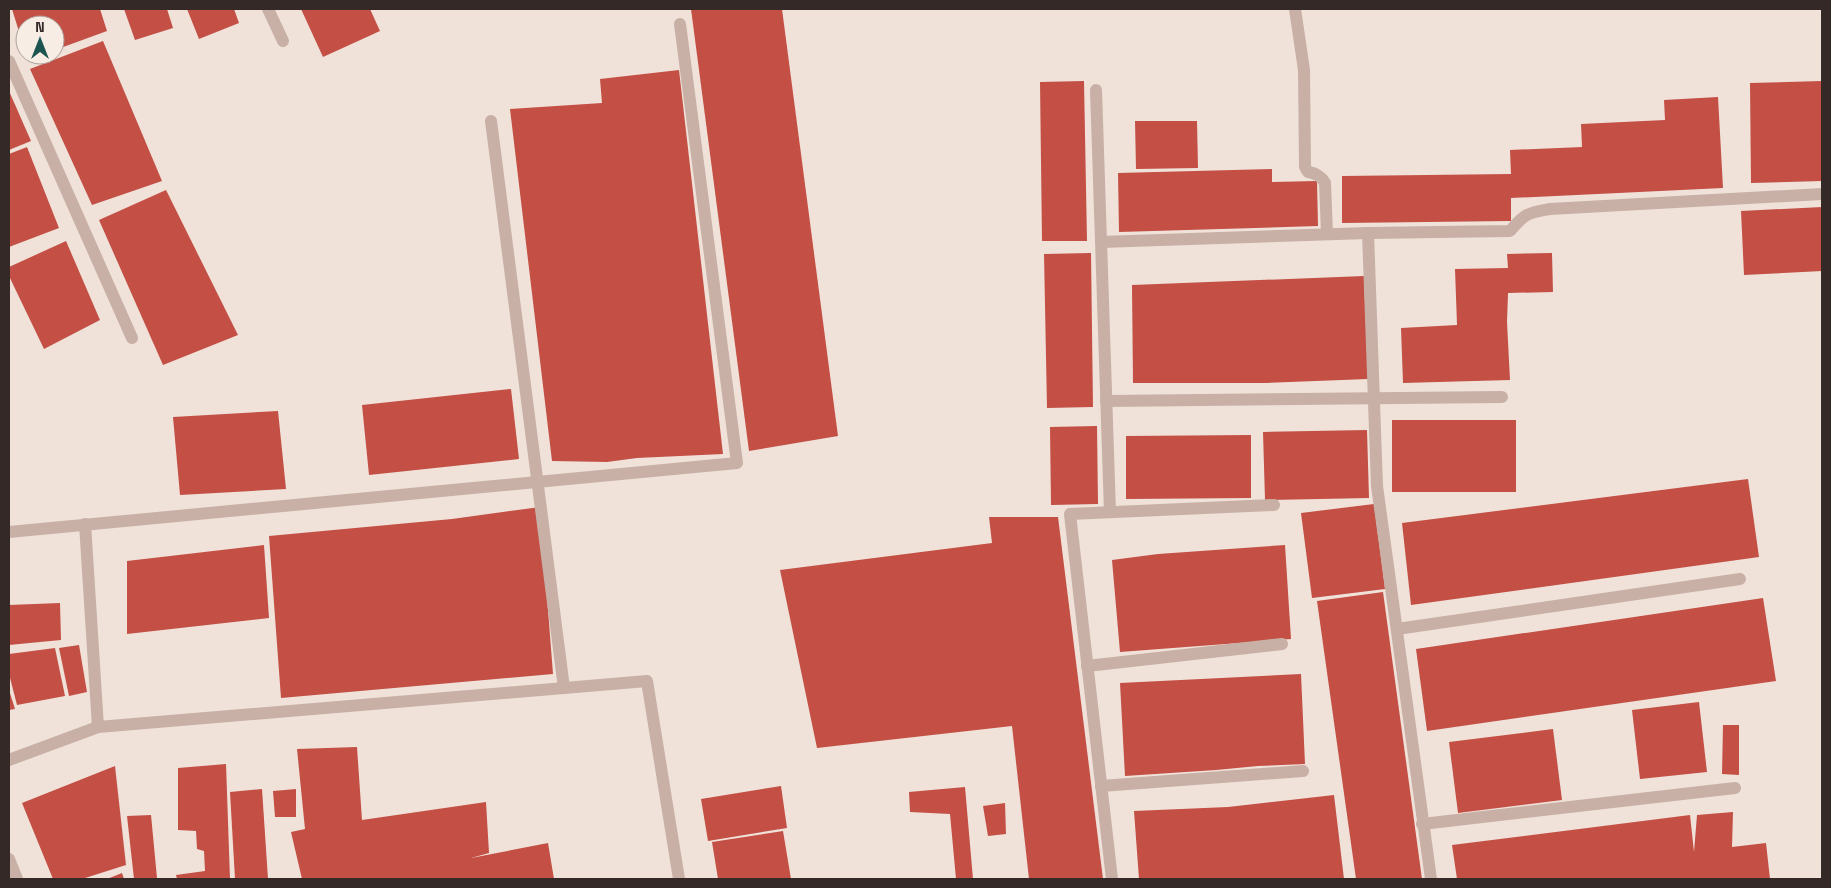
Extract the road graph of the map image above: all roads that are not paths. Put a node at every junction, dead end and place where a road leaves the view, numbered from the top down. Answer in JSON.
{"nodes":[{"id":1,"x":268,"y":9,"type":"edge"},
{"id":2,"x":1295,"y":9,"type":"edge"},
{"id":3,"x":680,"y":24,"type":"dead end"},
{"id":4,"x":283,"y":41,"type":"dead end"},
{"id":5,"x":9,"y":61,"type":"edge"},
{"id":6,"x":1096,"y":90,"type":"dead end"},
{"id":7,"x":491,"y":122,"type":"dead end"},
{"id":8,"x":1822,"y":194,"type":"edge"},
{"id":9,"x":1368,"y":233,"type":"junction"},
{"id":10,"x":1328,"y":234,"type":"junction"},
{"id":11,"x":1101,"y":242,"type":"junction"},
{"id":12,"x":132,"y":338,"type":"dead end"},
{"id":13,"x":1502,"y":397,"type":"dead end"},
{"id":14,"x":1374,"y":398,"type":"junction"},
{"id":15,"x":1106,"y":401,"type":"junction"},
{"id":16,"x":538,"y":482,"type":"junction"},
{"id":17,"x":1274,"y":505,"type":"dead end"},
{"id":18,"x":1110,"y":512,"type":"junction"},
{"id":19,"x":85,"y":524,"type":"junction"},
{"id":20,"x":9,"y":532,"type":"edge"},
{"id":21,"x":1740,"y":579,"type":"dead end"},
{"id":22,"x":1397,"y":629,"type":"junction"},
{"id":23,"x":1282,"y":644,"type":"dead end"},
{"id":24,"x":1087,"y":666,"type":"junction"},
{"id":25,"x":564,"y":688,"type":"junction"},
{"id":26,"x":98,"y":727,"type":"junction"},
{"id":27,"x":9,"y":760,"type":"edge"},
{"id":28,"x":1303,"y":771,"type":"dead end"},
{"id":29,"x":1101,"y":786,"type":"junction"},
{"id":30,"x":1735,"y":788,"type":"dead end"},
{"id":31,"x":1422,"y":824,"type":"junction"},
{"id":32,"x":9,"y":859,"type":"edge"},
{"id":33,"x":17,"y":879,"type":"edge"},
{"id":34,"x":679,"y":879,"type":"edge"},
{"id":35,"x":1112,"y":879,"type":"edge"},
{"id":36,"x":1431,"y":879,"type":"edge"}],
"edges":[{"from":1,"to":4,"type":"street"},
{"from":2,"to":10,"type":"street"},
{"from":3,"to":16,"type":"street"},
{"from":5,"to":12,"type":"street"},
{"from":6,"to":11,"type":"street"},
{"from":7,"to":16,"type":"street"},
{"from":8,"to":9,"type":"street"},
{"from":9,"to":10,"type":"street"},
{"from":9,"to":14,"type":"street"},
{"from":10,"to":11,"type":"street"},
{"from":11,"to":15,"type":"street"},
{"from":13,"to":14,"type":"street"},
{"from":14,"to":15,"type":"street"},
{"from":14,"to":22,"type":"street"},
{"from":15,"to":18,"type":"street"},
{"from":16,"to":19,"type":"street"},
{"from":16,"to":25,"type":"street"},
{"from":17,"to":18,"type":"street"},
{"from":18,"to":24,"type":"street"},
{"from":19,"to":20,"type":"street"},
{"from":19,"to":26,"type":"street"},
{"from":21,"to":22,"type":"street"},
{"from":22,"to":31,"type":"street"},
{"from":23,"to":24,"type":"street"},
{"from":24,"to":29,"type":"street"},
{"from":25,"to":26,"type":"street"},
{"from":25,"to":34,"type":"street"},
{"from":26,"to":27,"type":"street"},
{"from":28,"to":29,"type":"street"},
{"from":29,"to":35,"type":"street"},
{"from":30,"to":31,"type":"street"},
{"from":31,"to":36,"type":"street"},
{"from":32,"to":33,"type":"street"}]}
